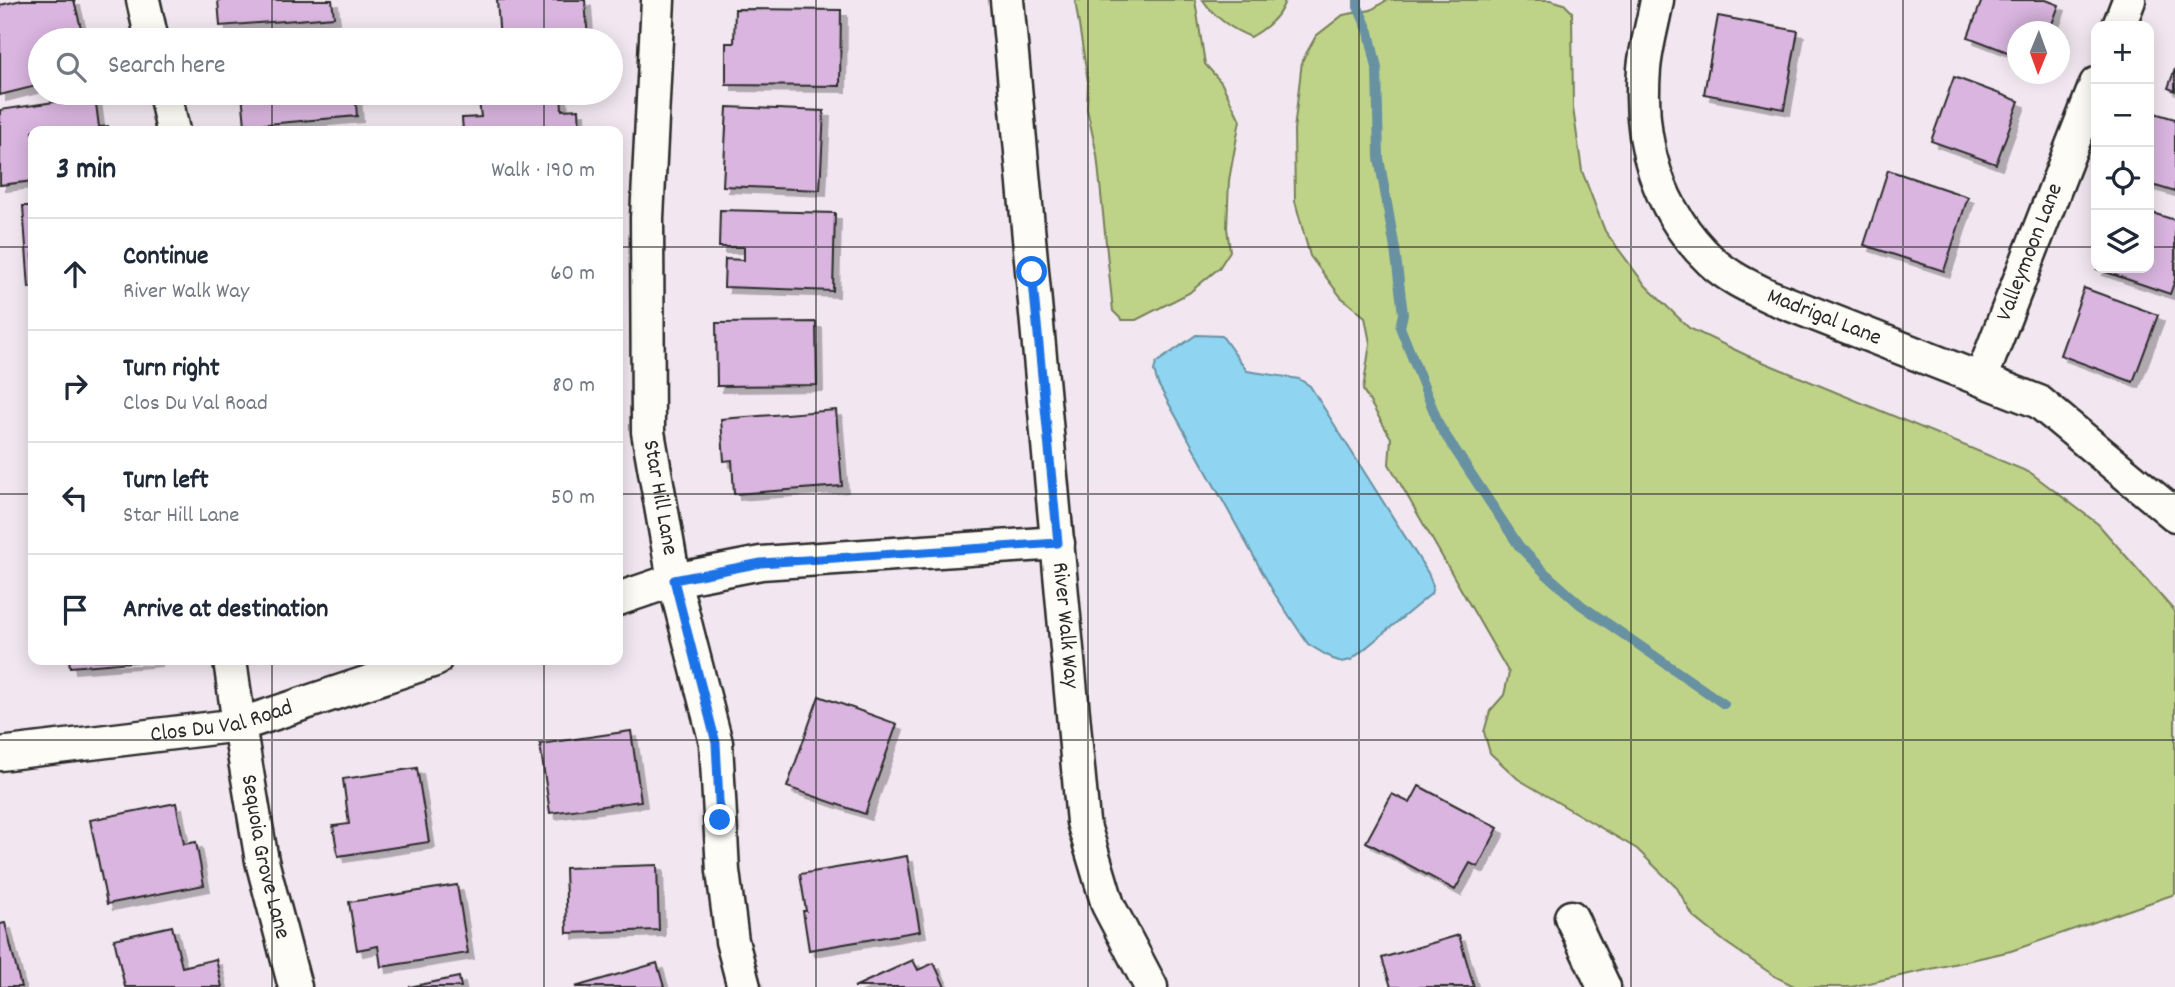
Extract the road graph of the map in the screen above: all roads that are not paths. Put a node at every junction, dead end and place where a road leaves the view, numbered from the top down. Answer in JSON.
{"nodes":[{"id":1,"x":143,"y":0,"type":"edge"},
{"id":2,"x":658,"y":0,"type":"edge"},
{"id":3,"x":1007,"y":0,"type":"edge"},
{"id":4,"x":1657,"y":0,"type":"edge"},
{"id":5,"x":2129,"y":0,"type":"edge"},
{"id":6,"x":2121,"y":21,"type":"edge"},
{"id":7,"x":149,"y":28,"type":"edge"},
{"id":8,"x":2091,"y":98,"type":"edge"},
{"id":9,"x":168,"y":105,"type":"edge"},
{"id":10,"x":172,"y":126,"type":"edge"},
{"id":11,"x":1981,"y":379,"type":"junction"},
{"id":12,"x":2175,"y":515,"type":"edge"},
{"id":13,"x":1058,"y":543,"type":"junction"},
{"id":14,"x":674,"y":580,"type":"junction"},
{"id":15,"x":623,"y":597,"type":"edge"},
{"id":16,"x":231,"y":665,"type":"edge"},
{"id":17,"x":420,"y":665,"type":"edge"},
{"id":18,"x":239,"y":725,"type":"junction"},
{"id":19,"x":0,"y":754,"type":"edge"},
{"id":20,"x":1570,"y":917,"type":"dead end"},
{"id":21,"x":295,"y":987,"type":"edge"},
{"id":22,"x":744,"y":987,"type":"edge"},
{"id":23,"x":1152,"y":987,"type":"edge"},
{"id":24,"x":1604,"y":987,"type":"edge"}],
"edges":[{"from":1,"to":7,"type":"street"},
{"from":2,"to":14,"type":"street","name":"Star Hill Lane"},
{"from":3,"to":13,"type":"street","name":"River Walk Way"},
{"from":4,"to":11,"type":"street","name":"Madrigal Lane"},
{"from":5,"to":6,"type":"street"},
{"from":8,"to":11,"type":"street","name":"Valleymoon Lane"},
{"from":9,"to":10,"type":"street"},
{"from":11,"to":12,"type":"street","name":"Madrigal Lane"},
{"from":13,"to":14,"type":"street"},
{"from":13,"to":23,"type":"street","name":"River Walk Way"},
{"from":14,"to":15,"type":"street"},
{"from":14,"to":22,"type":"street","name":"Star Hill Lane"},
{"from":16,"to":18,"type":"street"},
{"from":17,"to":18,"type":"street","name":"Clos Du Val Road"},
{"from":18,"to":19,"type":"street","name":"Clos Du Val Road"},
{"from":18,"to":21,"type":"street","name":"Sequoia Grove Lane"},
{"from":20,"to":24,"type":"street"}]}
